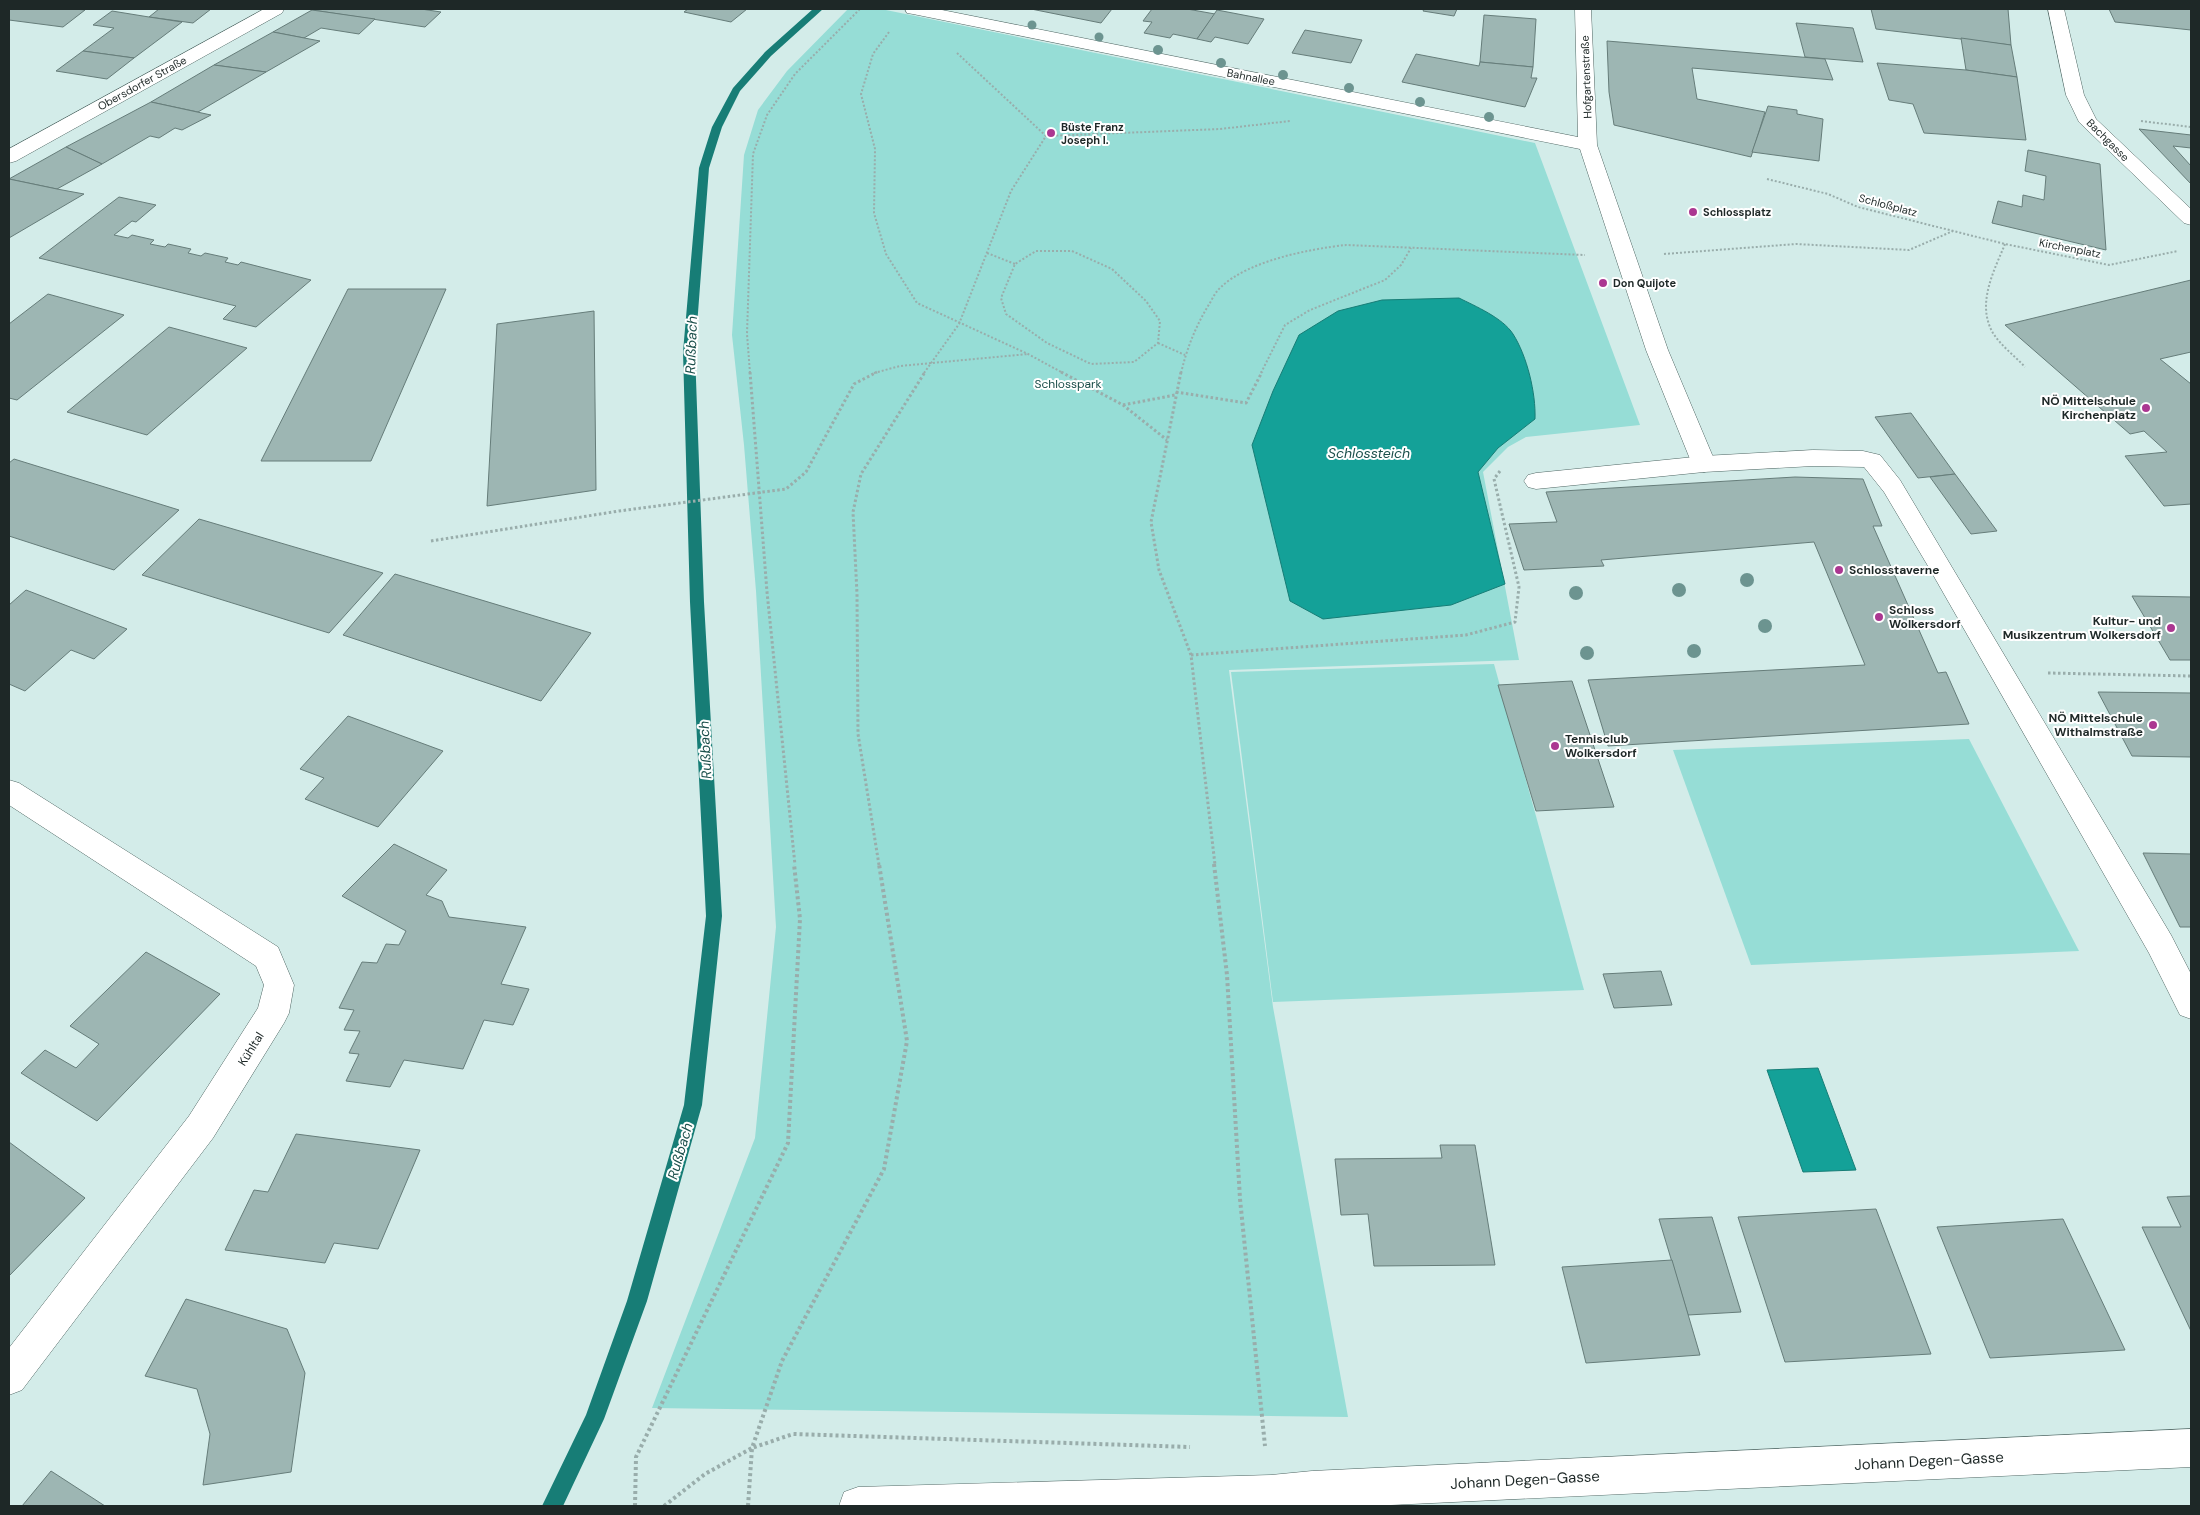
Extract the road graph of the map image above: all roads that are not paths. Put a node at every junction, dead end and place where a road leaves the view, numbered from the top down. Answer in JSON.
{"nodes":[{"id":1,"x":276,"y":9,"type":"edge"},
{"id":2,"x":914,"y":9,"type":"edge"},
{"id":3,"x":1583,"y":9,"type":"edge"},
{"id":4,"x":2056,"y":9,"type":"edge"},
{"id":5,"x":1588,"y":145,"type":"junction"},
{"id":6,"x":9,"y":157,"type":"edge"},
{"id":7,"x":2191,"y":219,"type":"edge"},
{"id":8,"x":1704,"y":464,"type":"junction"},
{"id":9,"x":1536,"y":481,"type":"dead end"},
{"id":10,"x":9,"y":791,"type":"edge"},
{"id":11,"x":2191,"y":1005,"type":"edge"},
{"id":12,"x":9,"y":1377,"type":"edge"},
{"id":13,"x":2191,"y":1448,"type":"edge"},
{"id":14,"x":1311,"y":1498,"type":"edge"},
{"id":15,"x":858,"y":1506,"type":"edge"}],
"edges":[{"from":1,"to":6,"type":"street","name":"Obersdorfer Straße"},
{"from":2,"to":5,"type":"street","name":"Bahnallee"},
{"from":3,"to":5,"type":"street","name":"Hofgartenstraße"},
{"from":4,"to":7,"type":"street","name":"Bachgasse"},
{"from":5,"to":8,"type":"street"},
{"from":8,"to":9,"type":"street"},
{"from":8,"to":11,"type":"street"},
{"from":10,"to":12,"type":"street","name":"Kühltal"},
{"from":13,"to":14,"type":"street","name":"Johann Degen-Gasse"},
{"from":14,"to":15,"type":"street","name":"Johann Degen-Gasse"}]}
